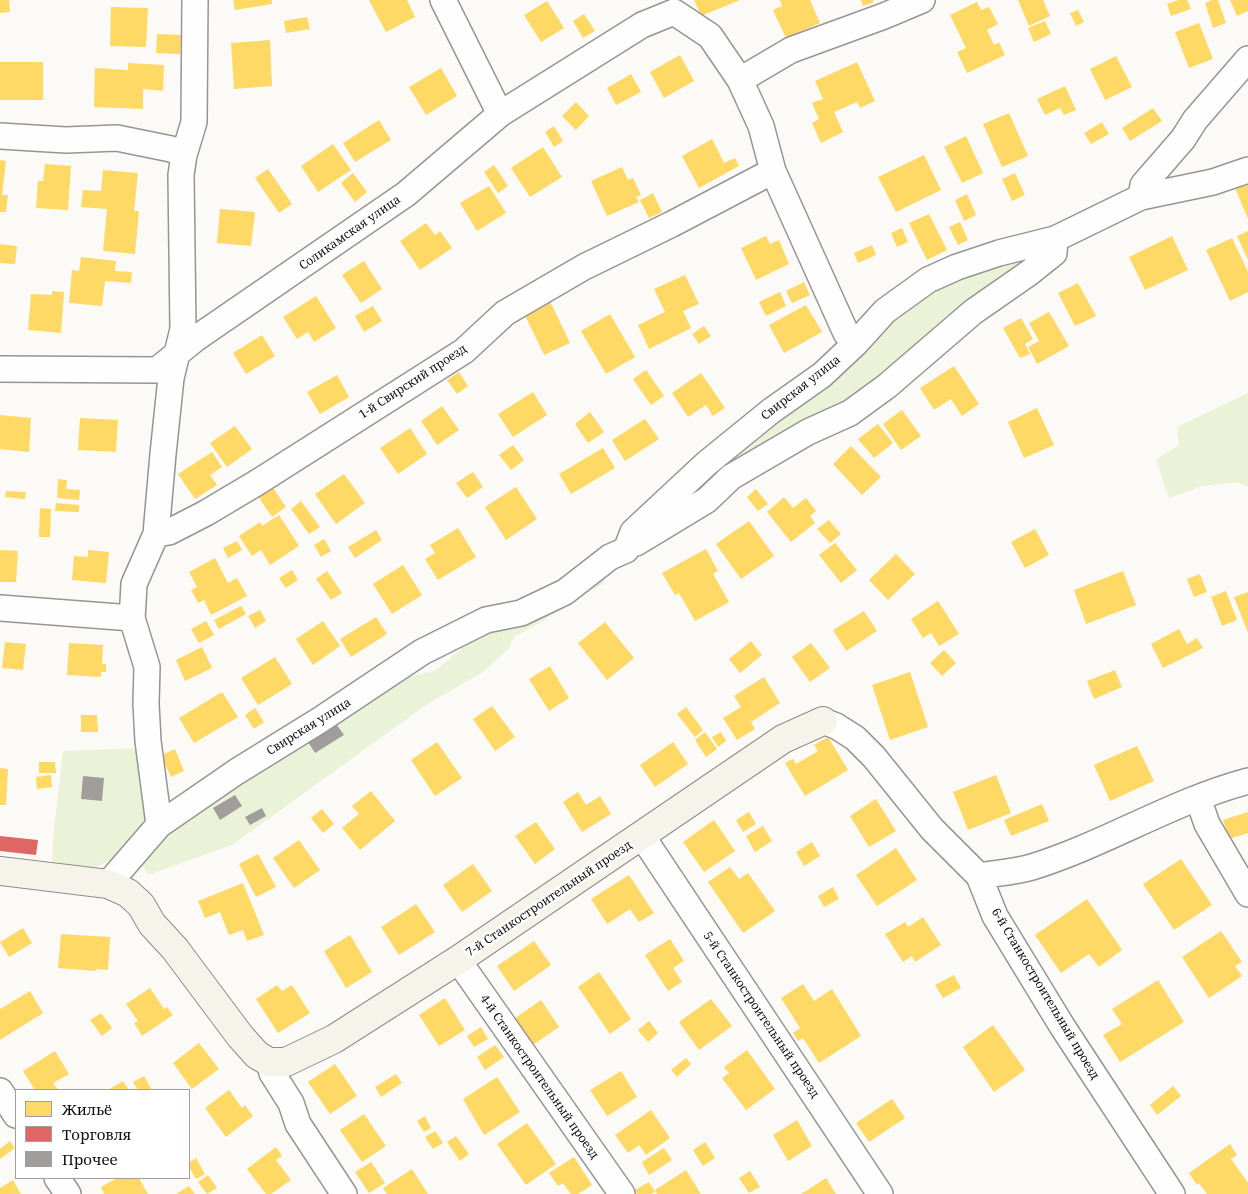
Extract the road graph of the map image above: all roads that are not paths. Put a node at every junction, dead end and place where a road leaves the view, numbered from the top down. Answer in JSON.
{"nodes":[{"id":1,"x":195,"y":0,"type":"edge"},
{"id":2,"x":443,"y":0,"type":"edge"},
{"id":3,"x":922,"y":0,"type":"edge"},
{"id":4,"x":675,"y":6,"type":"edge"},
{"id":5,"x":1248,"y":59,"type":"edge"},
{"id":6,"x":740,"y":80,"type":"junction"},
{"id":7,"x":500,"y":114,"type":"junction"},
{"id":8,"x":0,"y":136,"type":"edge"},
{"id":9,"x":184,"y":155,"type":"junction"},
{"id":10,"x":1248,"y":170,"type":"edge"},
{"id":11,"x":773,"y":171,"type":"junction"},
{"id":12,"x":1141,"y":197,"type":"junction"},
{"id":13,"x":1055,"y":239,"type":"junction"},
{"id":14,"x":855,"y":344,"type":"junction"},
{"id":15,"x":176,"y":354,"type":"junction"},
{"id":16,"x":0,"y":369,"type":"edge"},
{"id":17,"x":156,"y":534,"type":"junction"},
{"id":18,"x":626,"y":550,"type":"junction"},
{"id":19,"x":0,"y":608,"type":"edge"},
{"id":20,"x":132,"y":618,"type":"junction"},
{"id":21,"x":823,"y":721,"type":"joint"},
{"id":22,"x":1248,"y":781,"type":"edge"},
{"id":23,"x":1198,"y":798,"type":"junction"},
{"id":24,"x":158,"y":826,"type":"junction"},
{"id":25,"x":642,"y":836,"type":"junction"},
{"id":26,"x":0,"y":870,"type":"edge"},
{"id":27,"x":979,"y":876,"type":"junction"},
{"id":28,"x":108,"y":884,"type":"junction"},
{"id":29,"x":1248,"y":894,"type":"edge"},
{"id":30,"x":458,"y":960,"type":"junction"},
{"id":31,"x":269,"y":1062,"type":"junction"},
{"id":32,"x":0,"y":1091,"type":"edge"},
{"id":33,"x":15,"y":1114,"type":"edge"},
{"id":34,"x":59,"y":1179,"type":"edge"},
{"id":35,"x":68,"y":1194,"type":"edge"},
{"id":36,"x":344,"y":1194,"type":"edge"},
{"id":37,"x":622,"y":1194,"type":"edge"},
{"id":38,"x":880,"y":1194,"type":"edge"},
{"id":39,"x":1172,"y":1194,"type":"edge"}],
"edges":[{"from":1,"to":9,"type":"street"},
{"from":2,"to":7,"type":"street"},
{"from":3,"to":6,"type":"street"},
{"from":4,"to":6,"type":"street"},
{"from":4,"to":7,"type":"street","name":"Соликамская улица"},
{"from":5,"to":12,"type":"street"},
{"from":6,"to":11,"type":"street"},
{"from":7,"to":15,"type":"street","name":"Соликамская улица"},
{"from":8,"to":9,"type":"street"},
{"from":9,"to":15,"type":"street"},
{"from":10,"to":12,"type":"street","name":"Свирская улица"},
{"from":11,"to":14,"type":"street"},
{"from":11,"to":17,"type":"street","name":"1-й Свирский проезд"},
{"from":12,"to":13,"type":"street","name":"Свирская улица"},
{"from":13,"to":14,"type":"street","name":"Свирская улица"},
{"from":13,"to":18,"type":"street","name":"Свирская улица"},
{"from":14,"to":18,"type":"street","name":"Свирская улица"},
{"from":15,"to":16,"type":"street","name":"Соликамская улица"},
{"from":15,"to":17,"type":"street"},
{"from":17,"to":20,"type":"street"},
{"from":18,"to":24,"type":"street","name":"Свирская улица"},
{"from":19,"to":20,"type":"street"},
{"from":20,"to":24,"type":"street"},
{"from":21,"to":25,"type":"street","name":"7-й Станкостроительный проезд"},
{"from":21,"to":27,"type":"street","name":"6-й Станкостроительный проезд"},
{"from":22,"to":23,"type":"street"},
{"from":23,"to":27,"type":"street"},
{"from":23,"to":29,"type":"street"},
{"from":24,"to":28,"type":"street","name":"Свирская улица"},
{"from":25,"to":30,"type":"street","name":"7-й Станкостроительный проезд"},
{"from":25,"to":38,"type":"street","name":"5-й Станкостроительный проезд"},
{"from":26,"to":28,"type":"street"},
{"from":27,"to":39,"type":"street","name":"6-й Станкостроительный проезд"},
{"from":28,"to":31,"type":"street"},
{"from":30,"to":31,"type":"street","name":"7-й Станкостроительный проезд"},
{"from":30,"to":37,"type":"street","name":"4-й Станкостроительный проезд"},
{"from":31,"to":36,"type":"street"},
{"from":32,"to":33,"type":"street"},
{"from":34,"to":35,"type":"street"}]}
